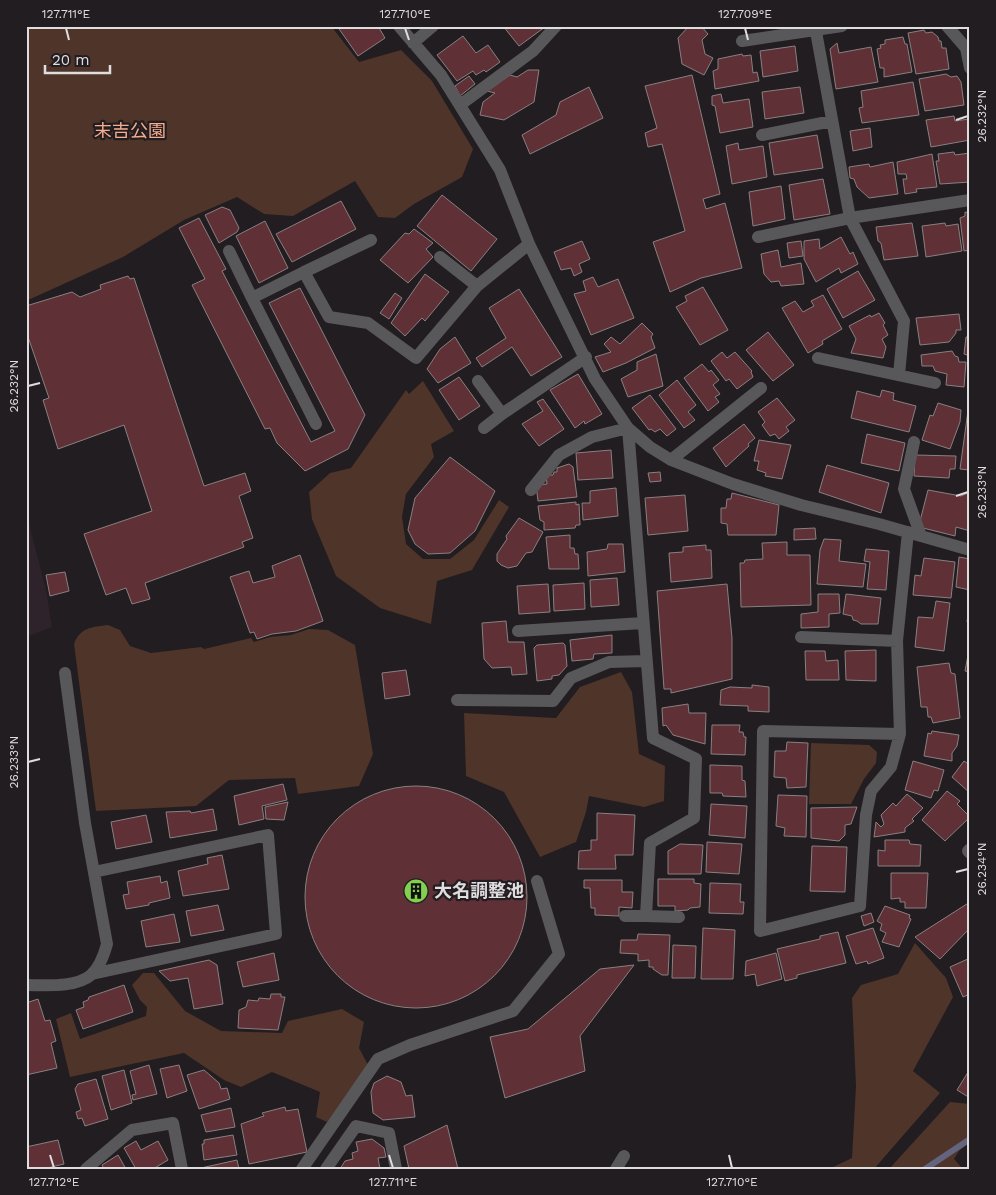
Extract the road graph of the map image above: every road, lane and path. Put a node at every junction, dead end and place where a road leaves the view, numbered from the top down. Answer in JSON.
{"nodes":[{"id":1,"x":399,"y":26,"type":"edge"},
{"id":2,"x":433,"y":26,"type":"edge"},
{"id":3,"x":556,"y":26,"type":"edge"},
{"id":4,"x":842,"y":26,"type":"edge"},
{"id":5,"x":947,"y":26,"type":"edge"},
{"id":6,"x":815,"y":28,"type":"edge"},
{"id":7,"x":742,"y":41,"type":"dead end"},
{"id":8,"x":413,"y":42,"type":"junction"},
{"id":9,"x":970,"y":68,"type":"edge"},
{"id":10,"x":460,"y":105,"type":"junction"},
{"id":11,"x":832,"y":121,"type":"junction"},
{"id":12,"x":762,"y":135,"type":"dead end"},
{"id":13,"x":970,"y":200,"type":"edge"},
{"id":14,"x":850,"y":218,"type":"junction"},
{"id":15,"x":758,"y":237,"type":"dead end"},
{"id":16,"x":371,"y":240,"type":"dead end"},
{"id":17,"x":529,"y":244,"type":"junction"},
{"id":18,"x":230,"y":251,"type":"dead end"},
{"id":19,"x":440,"y":257,"type":"dead end"},
{"id":20,"x":304,"y":272,"type":"junction"},
{"id":21,"x":477,"y":286,"type":"junction"},
{"id":22,"x":252,"y":298,"type":"junction"},
{"id":23,"x":586,"y":358,"type":"junction"},
{"id":24,"x":818,"y":358,"type":"dead end"},
{"id":25,"x":899,"y":375,"type":"junction"},
{"id":26,"x":478,"y":381,"type":"dead end"},
{"id":27,"x":935,"y":383,"type":"dead end"},
{"id":28,"x":761,"y":388,"type":"dead end"},
{"id":29,"x":502,"y":414,"type":"junction"},
{"id":30,"x":316,"y":424,"type":"dead end"},
{"id":31,"x":484,"y":428,"type":"dead end"},
{"id":32,"x":628,"y":428,"type":"junction"},
{"id":33,"x":914,"y":442,"type":"dead end"},
{"id":34,"x":671,"y":460,"type":"junction"},
{"id":35,"x":531,"y":490,"type":"dead end"},
{"id":36,"x":908,"y":532,"type":"junction"},
{"id":37,"x":921,"y":536,"type":"junction"},
{"id":38,"x":970,"y":550,"type":"edge"},
{"id":39,"x":643,"y":623,"type":"junction"},
{"id":40,"x":518,"y":631,"type":"dead end"},
{"id":41,"x":801,"y":637,"type":"dead end"},
{"id":42,"x":897,"y":641,"type":"junction"},
{"id":43,"x":646,"y":661,"type":"junction"},
{"id":44,"x":65,"y":673,"type":"dead end"},
{"id":45,"x":457,"y":700,"type":"dead end"},
{"id":46,"x":900,"y":734,"type":"junction"},
{"id":47,"x":970,"y":849,"type":"edge"},
{"id":48,"x":970,"y":853,"type":"edge"},
{"id":49,"x":94,"y":872,"type":"junction"},
{"id":50,"x":537,"y":881,"type":"dead end"},
{"id":51,"x":625,"y":916,"type":"dead end"},
{"id":52,"x":646,"y":916,"type":"junction"},
{"id":53,"x":679,"y":917,"type":"dead end"},
{"id":54,"x":92,"y":974,"type":"junction"},
{"id":55,"x":26,"y":985,"type":"edge"},
{"id":56,"x":624,"y":1156,"type":"dead end"},
{"id":57,"x":86,"y":1169,"type":"edge"},
{"id":58,"x":182,"y":1169,"type":"edge"},
{"id":59,"x":302,"y":1169,"type":"edge"},
{"id":60,"x":326,"y":1169,"type":"edge"},
{"id":61,"x":396,"y":1169,"type":"edge"},
{"id":62,"x":616,"y":1169,"type":"edge"}],
"edges":[{"from":1,"to":8,"type":"street"},
{"from":2,"to":8,"type":"street"},
{"from":3,"to":10,"type":"street"},
{"from":4,"to":6,"type":"street"},
{"from":5,"to":9,"type":"street"},
{"from":6,"to":7,"type":"street"},
{"from":6,"to":11,"type":"street"},
{"from":8,"to":10,"type":"street"},
{"from":10,"to":17,"type":"street"},
{"from":11,"to":12,"type":"street"},
{"from":11,"to":14,"type":"street"},
{"from":13,"to":14,"type":"street"},
{"from":14,"to":15,"type":"street"},
{"from":14,"to":25,"type":"street"},
{"from":16,"to":20,"type":"street"},
{"from":17,"to":21,"type":"street"},
{"from":17,"to":23,"type":"street"},
{"from":18,"to":22,"type":"street"},
{"from":19,"to":21,"type":"street"},
{"from":20,"to":21,"type":"street"},
{"from":20,"to":22,"type":"street"},
{"from":22,"to":30,"type":"street"},
{"from":23,"to":29,"type":"street"},
{"from":23,"to":32,"type":"street"},
{"from":24,"to":25,"type":"street"},
{"from":25,"to":27,"type":"street"},
{"from":26,"to":29,"type":"street"},
{"from":28,"to":34,"type":"street"},
{"from":29,"to":31,"type":"street"},
{"from":32,"to":34,"type":"street"},
{"from":32,"to":35,"type":"street"},
{"from":32,"to":39,"type":"street"},
{"from":33,"to":37,"type":"street"},
{"from":34,"to":36,"type":"street"},
{"from":36,"to":37,"type":"street"},
{"from":36,"to":42,"type":"street"},
{"from":37,"to":38,"type":"street"},
{"from":39,"to":40,"type":"street"},
{"from":39,"to":43,"type":"street"},
{"from":41,"to":42,"type":"street"},
{"from":42,"to":46,"type":"street"},
{"from":43,"to":45,"type":"street"},
{"from":43,"to":52,"type":"street"},
{"from":44,"to":49,"type":"street"},
{"from":46,"to":46,"type":"street"},
{"from":47,"to":48,"type":"street"},
{"from":49,"to":54,"type":"street"},
{"from":49,"to":54,"type":"street"},
{"from":50,"to":59,"type":"street"},
{"from":51,"to":52,"type":"street"},
{"from":52,"to":53,"type":"street"},
{"from":54,"to":55,"type":"street"},
{"from":56,"to":62,"type":"street"},
{"from":57,"to":58,"type":"street"},
{"from":60,"to":61,"type":"street"}]}
